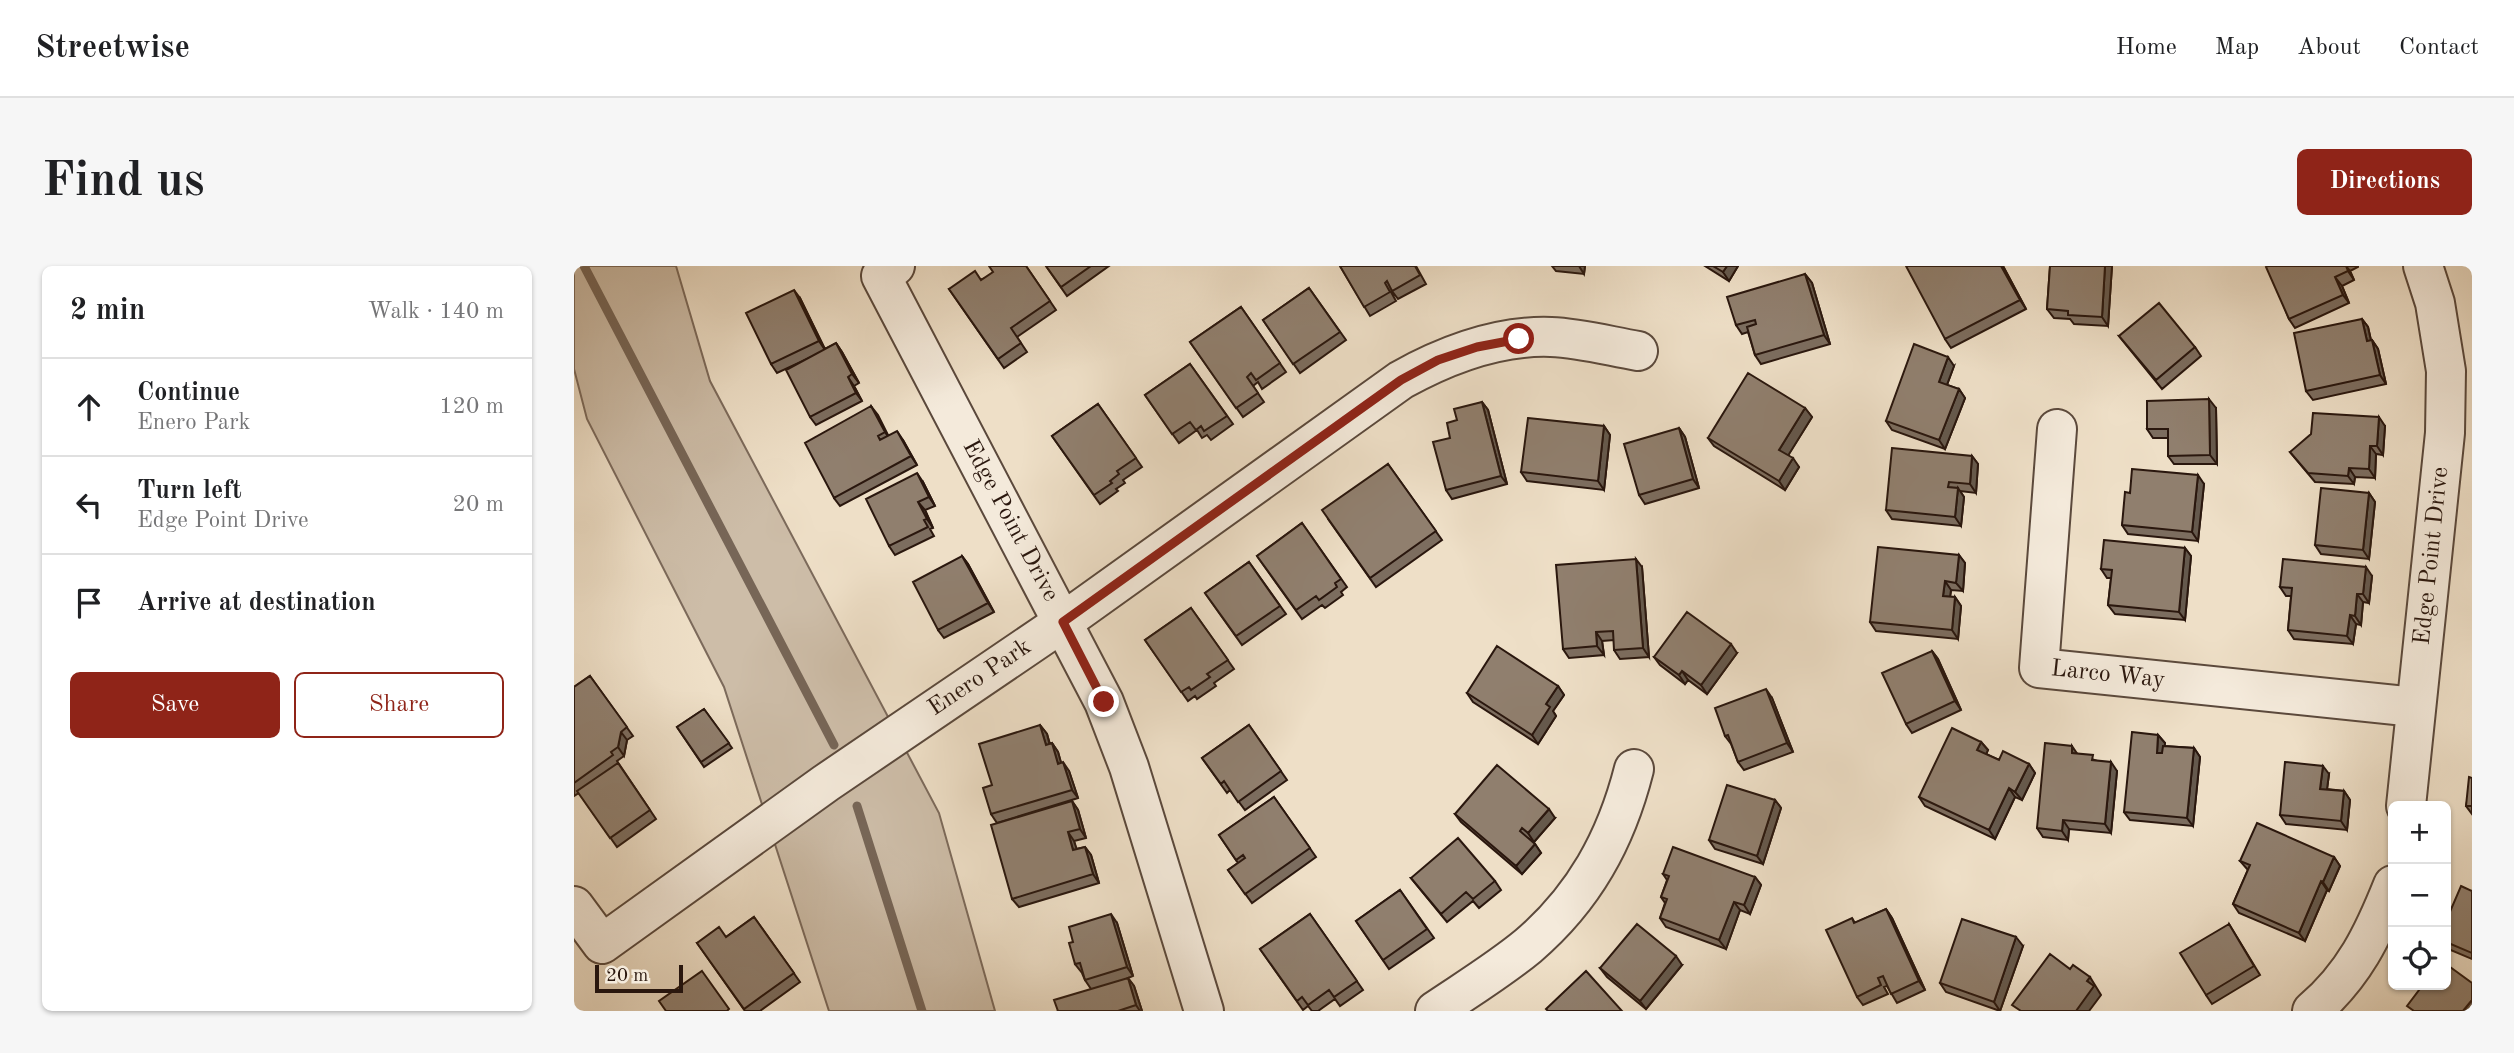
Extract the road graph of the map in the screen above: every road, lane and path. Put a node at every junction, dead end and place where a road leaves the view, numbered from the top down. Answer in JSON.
{"nodes":[{"id":1,"x":2423,"y":266,"type":"edge"},
{"id":2,"x":888,"y":271,"type":"edge"},
{"id":3,"x":1638,"y":351,"type":"dead end"},
{"id":4,"x":2057,"y":429,"type":"dead end"},
{"id":5,"x":1063,"y":622,"type":"junction"},
{"id":6,"x":2416,"y":707,"type":"junction"},
{"id":7,"x":1634,"y":769,"type":"dead end"},
{"id":8,"x":2407,"y":801,"type":"edge"},
{"id":9,"x":2388,"y":898,"type":"edge"},
{"id":10,"x":574,"y":906,"type":"edge"},
{"id":11,"x":1204,"y":1011,"type":"edge"},
{"id":12,"x":1435,"y":1011,"type":"edge"},
{"id":13,"x":2312,"y":1011,"type":"edge"}],
"edges":[{"from":1,"to":6,"type":"street","name":"Edge Point Drive"},
{"from":2,"to":5,"type":"street","name":"Edge Point Drive"},
{"from":3,"to":5,"type":"street","name":"Enero Park"},
{"from":4,"to":6,"type":"street","name":"Larco Way"},
{"from":5,"to":10,"type":"street","name":"Enero Park"},
{"from":5,"to":11,"type":"street","name":"Edge Point Drive"},
{"from":6,"to":8,"type":"street","name":"Edge Point Drive"},
{"from":7,"to":12,"type":"street"},
{"from":9,"to":13,"type":"street"}]}
